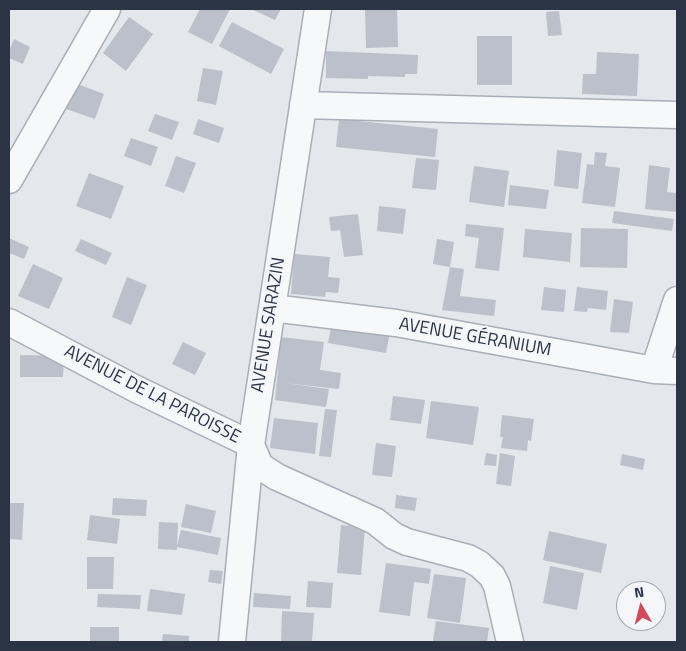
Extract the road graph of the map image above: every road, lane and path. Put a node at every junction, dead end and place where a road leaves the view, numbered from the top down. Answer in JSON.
{"nodes":[{"id":1,"x":107,"y":9,"type":"edge"},
{"id":2,"x":318,"y":9,"type":"edge"},
{"id":3,"x":304,"y":105,"type":"junction"},
{"id":4,"x":677,"y":115,"type":"edge"},
{"id":5,"x":9,"y":180,"type":"edge"},
{"id":6,"x":677,"y":300,"type":"edge"},
{"id":7,"x":272,"y":308,"type":"junction"},
{"id":8,"x":9,"y":322,"type":"edge"},
{"id":9,"x":666,"y":370,"type":"edge"},
{"id":10,"x":251,"y":446,"type":"junction"},
{"id":11,"x":232,"y":642,"type":"edge"},
{"id":12,"x":510,"y":642,"type":"edge"}],
"edges":[{"from":1,"to":5,"type":"street"},
{"from":2,"to":3,"type":"street","name":"AVENUE SARAZIN"},
{"from":3,"to":4,"type":"street"},
{"from":3,"to":7,"type":"street","name":"AVENUE SARAZIN"},
{"from":6,"to":9,"type":"street"},
{"from":7,"to":9,"type":"street","name":"AVENUE GÉRANIUM"},
{"from":7,"to":10,"type":"street","name":"AVENUE SARAZIN"},
{"from":8,"to":10,"type":"street","name":"AVENUE DE LA PAROISSE"},
{"from":10,"to":11,"type":"street","name":"AVENUE SARAZIN"},
{"from":10,"to":12,"type":"street","name":"AVENUE DE LA PAROISSE"}]}
